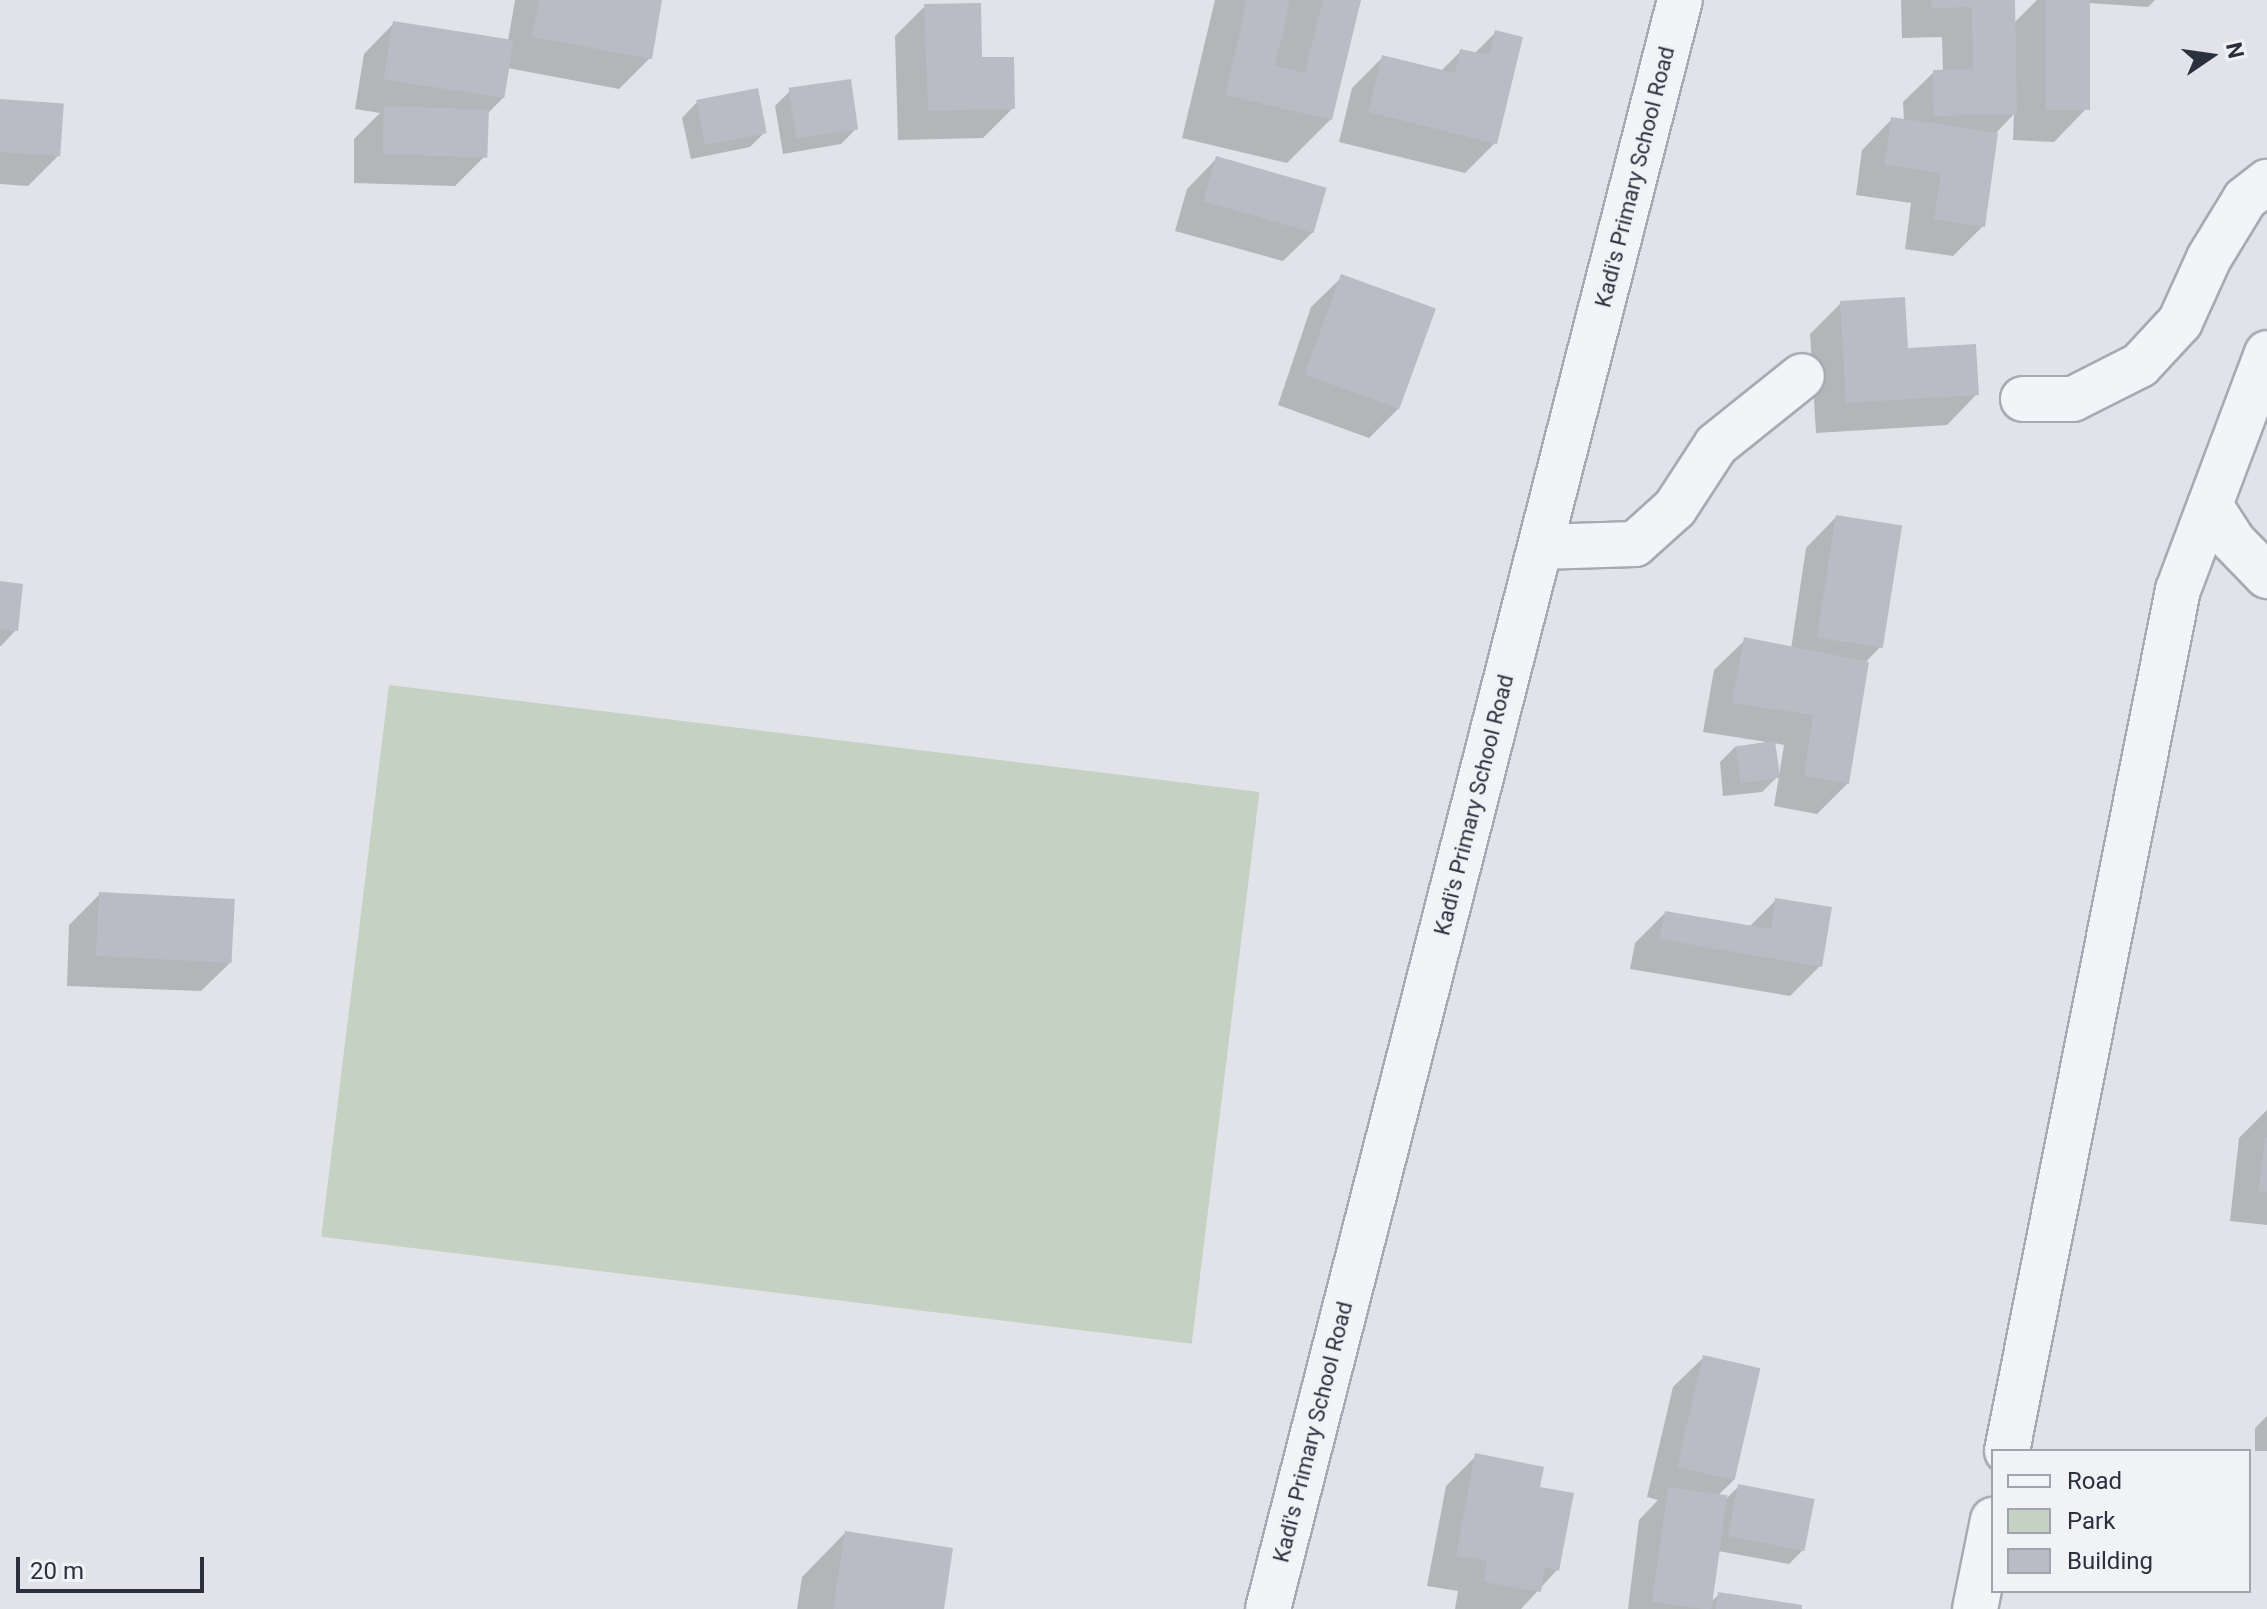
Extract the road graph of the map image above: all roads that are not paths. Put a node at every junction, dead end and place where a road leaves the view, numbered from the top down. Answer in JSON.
{"nodes":[{"id":1,"x":1680,"y":0,"type":"edge"},
{"id":2,"x":2267,"y":182,"type":"edge"},
{"id":3,"x":2267,"y":353,"type":"edge"},
{"id":4,"x":1802,"y":376,"type":"dead end"},
{"id":5,"x":2023,"y":399,"type":"dead end"},
{"id":6,"x":2210,"y":505,"type":"junction"},
{"id":7,"x":1540,"y":547,"type":"junction"},
{"id":8,"x":2267,"y":576,"type":"edge"},
{"id":9,"x":2007,"y":1449,"type":"edge"},
{"id":10,"x":1991,"y":1530,"type":"edge"},
{"id":11,"x":1268,"y":1609,"type":"edge"},
{"id":12,"x":1975,"y":1609,"type":"edge"}],
"edges":[{"from":1,"to":7,"type":"street","name":"Kadi's Primary School Road"},
{"from":2,"to":5,"type":"street"},
{"from":3,"to":6,"type":"street"},
{"from":4,"to":7,"type":"street"},
{"from":6,"to":8,"type":"street"},
{"from":6,"to":9,"type":"street"},
{"from":7,"to":11,"type":"street","name":"Kadi's Primary School Road"},
{"from":10,"to":12,"type":"street"}]}
